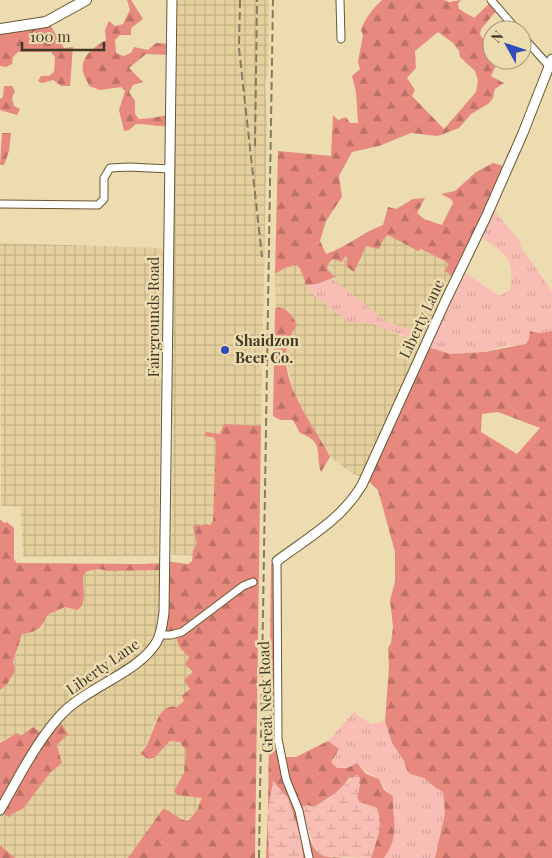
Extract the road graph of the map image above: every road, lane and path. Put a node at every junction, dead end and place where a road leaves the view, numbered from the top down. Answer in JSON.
{"nodes":[{"id":1,"x":86,"y":0,"type":"edge"},
{"id":2,"x":172,"y":0,"type":"edge"},
{"id":3,"x":340,"y":0,"type":"edge"},
{"id":4,"x":491,"y":0,"type":"edge"},
{"id":5,"x":508,"y":20,"type":"edge"},
{"id":6,"x":0,"y":28,"type":"edge"},
{"id":7,"x":341,"y":39,"type":"dead end"},
{"id":8,"x":532,"y":46,"type":"edge"},
{"id":9,"x":550,"y":63,"type":"edge"},
{"id":10,"x":170,"y":169,"type":"junction"},
{"id":11,"x":0,"y":204,"type":"edge"},
{"id":12,"x":277,"y":561,"type":"joint"},
{"id":13,"x":253,"y":582,"type":"dead end"},
{"id":14,"x":160,"y":635,"type":"junction"},
{"id":15,"x":0,"y":810,"type":"edge"},
{"id":16,"x":309,"y":858,"type":"edge"}],
"edges":[{"from":1,"to":6,"type":"main road"},
{"from":2,"to":10,"type":"street","name":"Fairgrounds Road"},
{"from":3,"to":7,"type":"street"},
{"from":4,"to":5,"type":"street"},
{"from":8,"to":9,"type":"street"},
{"from":9,"to":12,"type":"street","name":"Liberty Lane"},
{"from":10,"to":11,"type":"street"},
{"from":10,"to":14,"type":"street","name":"Fairgrounds Road"},
{"from":12,"to":16,"type":"street","name":"Great Neck Road"},
{"from":13,"to":14,"type":"street"},
{"from":14,"to":15,"type":"street","name":"Liberty Lane"}]}
